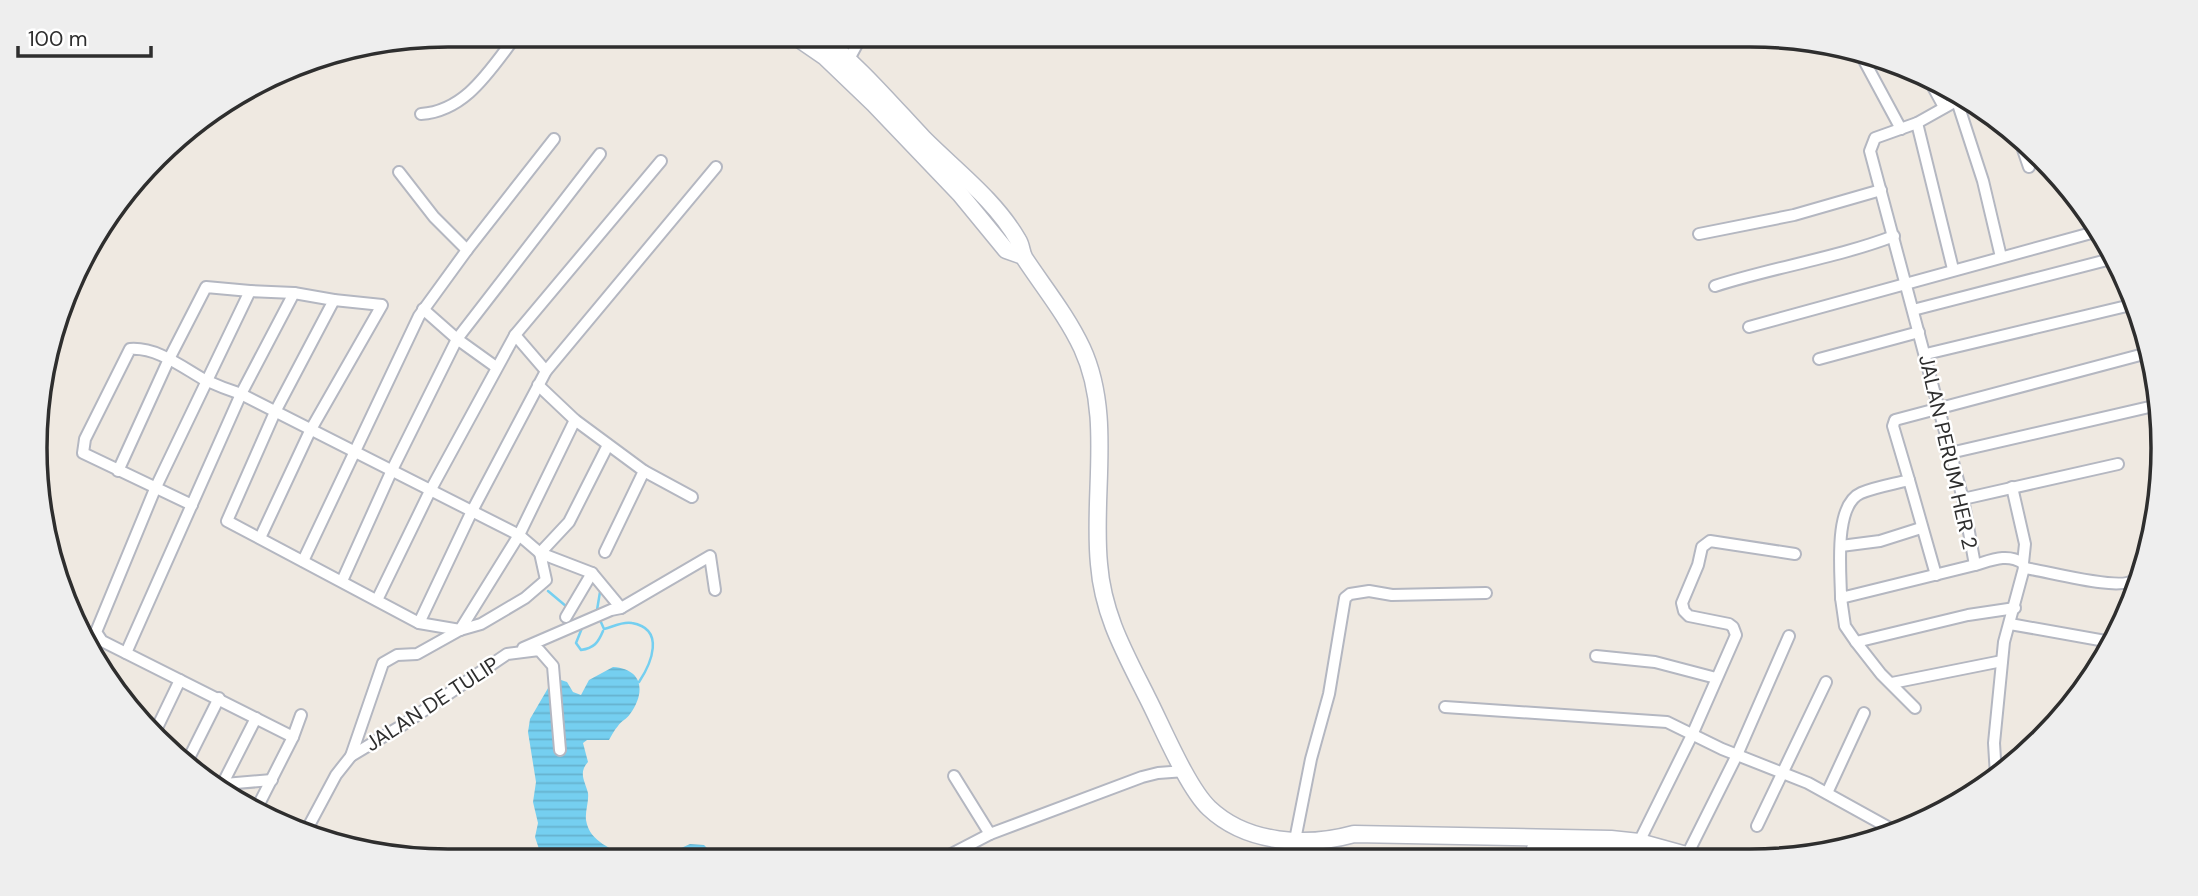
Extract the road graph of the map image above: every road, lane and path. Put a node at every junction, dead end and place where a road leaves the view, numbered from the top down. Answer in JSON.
{"nodes":[{"id":1,"x":508,"y":47,"type":"edge"},
{"id":2,"x":810,"y":47,"type":"edge"},
{"id":3,"x":829,"y":47,"type":"edge"},
{"id":4,"x":855,"y":47,"type":"edge"},
{"id":5,"x":1866,"y":65,"type":"edge"},
{"id":6,"x":845,"y":66,"type":"junction"},
{"id":7,"x":1937,"y":94,"type":"edge"},
{"id":8,"x":1953,"y":103,"type":"edge"},
{"id":9,"x":1959,"y":106,"type":"edge"},
{"id":10,"x":1944,"y":107,"type":"junction"},
{"id":11,"x":421,"y":114,"type":"dead end"},
{"id":12,"x":1917,"y":123,"type":"junction"},
{"id":13,"x":1901,"y":129,"type":"junction"},
{"id":14,"x":554,"y":138,"type":"dead end"},
{"id":15,"x":600,"y":154,"type":"dead end"},
{"id":16,"x":2026,"y":158,"type":"edge"},
{"id":17,"x":662,"y":161,"type":"dead end"},
{"id":18,"x":716,"y":167,"type":"dead end"},
{"id":19,"x":2029,"y":167,"type":"dead end"},
{"id":20,"x":399,"y":172,"type":"dead end"},
{"id":21,"x":1881,"y":190,"type":"junction"},
{"id":22,"x":1699,"y":234,"type":"dead end"},
{"id":23,"x":2088,"y":234,"type":"edge"},
{"id":24,"x":1894,"y":236,"type":"junction"},
{"id":25,"x":467,"y":250,"type":"junction"},
{"id":26,"x":2001,"y":257,"type":"junction"},
{"id":27,"x":2104,"y":261,"type":"edge"},
{"id":28,"x":1953,"y":269,"type":"junction"},
{"id":29,"x":1906,"y":283,"type":"junction"},
{"id":30,"x":1715,"y":286,"type":"dead end"},
{"id":31,"x":250,"y":292,"type":"junction"},
{"id":32,"x":294,"y":293,"type":"junction"},
{"id":33,"x":334,"y":300,"type":"junction"},
{"id":34,"x":2124,"y":307,"type":"edge"},
{"id":35,"x":423,"y":309,"type":"junction"},
{"id":36,"x":1913,"y":310,"type":"junction"},
{"id":37,"x":1749,"y":327,"type":"dead end"},
{"id":38,"x":1919,"y":332,"type":"junction"},
{"id":39,"x":515,"y":335,"type":"junction"},
{"id":40,"x":457,"y":339,"type":"junction"},
{"id":41,"x":1926,"y":355,"type":"junction"},
{"id":42,"x":2140,"y":355,"type":"edge"},
{"id":43,"x":169,"y":359,"type":"junction"},
{"id":44,"x":1819,"y":359,"type":"dead end"},
{"id":45,"x":496,"y":368,"type":"junction"},
{"id":46,"x":547,"y":371,"type":"junction"},
{"id":47,"x":207,"y":380,"type":"junction"},
{"id":48,"x":538,"y":385,"type":"junction"},
{"id":49,"x":241,"y":394,"type":"junction"},
{"id":50,"x":1938,"y":407,"type":"junction"},
{"id":51,"x":2148,"y":407,"type":"edge"},
{"id":52,"x":275,"y":412,"type":"junction"},
{"id":53,"x":575,"y":420,"type":"junction"},
{"id":54,"x":310,"y":431,"type":"junction"},
{"id":55,"x":608,"y":445,"type":"junction"},
{"id":56,"x":354,"y":451,"type":"junction"},
{"id":57,"x":1950,"y":453,"type":"junction"},
{"id":58,"x":2118,"y":464,"type":"dead end"},
{"id":59,"x":392,"y":470,"type":"junction"},
{"id":60,"x":118,"y":471,"type":"junction"},
{"id":61,"x":644,"y":471,"type":"junction"},
{"id":62,"x":1909,"y":480,"type":"junction"},
{"id":63,"x":2012,"y":487,"type":"junction"},
{"id":64,"x":155,"y":489,"type":"junction"},
{"id":65,"x":430,"y":491,"type":"junction"},
{"id":66,"x":692,"y":497,"type":"dead end"},
{"id":67,"x":1964,"y":499,"type":"junction"},
{"id":68,"x":192,"y":505,"type":"junction"},
{"id":69,"x":472,"y":511,"type":"junction"},
{"id":70,"x":1921,"y":528,"type":"junction"},
{"id":71,"x":519,"y":535,"type":"junction"},
{"id":72,"x":260,"y":538,"type":"junction"},
{"id":73,"x":1841,"y":546,"type":"junction"},
{"id":74,"x":605,"y":552,"type":"dead end"},
{"id":75,"x":540,"y":553,"type":"junction"},
{"id":76,"x":1795,"y":554,"type":"dead end"},
{"id":77,"x":303,"y":561,"type":"junction"},
{"id":78,"x":1975,"y":565,"type":"junction"},
{"id":79,"x":2024,"y":566,"type":"junction"},
{"id":80,"x":592,"y":573,"type":"junction"},
{"id":81,"x":1936,"y":575,"type":"junction"},
{"id":82,"x":342,"y":582,"type":"junction"},
{"id":83,"x":2126,"y":584,"type":"edge"},
{"id":84,"x":715,"y":590,"type":"dead end"},
{"id":85,"x":1486,"y":593,"type":"dead end"},
{"id":86,"x":1841,"y":598,"type":"junction"},
{"id":87,"x":377,"y":600,"type":"junction"},
{"id":88,"x":2015,"y":608,"type":"junction"},
{"id":89,"x":616,"y":609,"type":"junction"},
{"id":90,"x":566,"y":617,"type":"dead end"},
{"id":91,"x":419,"y":623,"type":"junction"},
{"id":92,"x":2010,"y":624,"type":"junction"},
{"id":93,"x":460,"y":630,"type":"junction"},
{"id":94,"x":1789,"y":636,"type":"dead end"},
{"id":95,"x":2101,"y":640,"type":"edge"},
{"id":96,"x":1856,"y":642,"type":"junction"},
{"id":97,"x":126,"y":653,"type":"junction"},
{"id":98,"x":507,"y":654,"type":"junction"},
{"id":99,"x":1596,"y":656,"type":"dead end"},
{"id":100,"x":2002,"y":661,"type":"junction"},
{"id":101,"x":1716,"y":678,"type":"junction"},
{"id":102,"x":180,"y":680,"type":"junction"},
{"id":103,"x":1826,"y":682,"type":"dead end"},
{"id":104,"x":1892,"y":683,"type":"junction"},
{"id":105,"x":219,"y":698,"type":"junction"},
{"id":106,"x":1445,"y":707,"type":"dead end"},
{"id":107,"x":1915,"y":708,"type":"dead end"},
{"id":108,"x":1864,"y":713,"type":"dead end"},
{"id":109,"x":300,"y":715,"type":"dead end"},
{"id":110,"x":256,"y":718,"type":"junction"},
{"id":111,"x":159,"y":724,"type":"edge"},
{"id":112,"x":1692,"y":735,"type":"junction"},
{"id":113,"x":293,"y":737,"type":"junction"},
{"id":114,"x":560,"y":750,"type":"dead end"},
{"id":115,"x":191,"y":755,"type":"edge"},
{"id":116,"x":1737,"y":755,"type":"junction"},
{"id":117,"x":351,"y":756,"type":"junction"},
{"id":118,"x":1995,"y":765,"type":"edge"},
{"id":119,"x":1185,"y":771,"type":"junction"},
{"id":120,"x":1782,"y":773,"type":"junction"},
{"id":121,"x":954,"y":776,"type":"dead end"},
{"id":122,"x":222,"y":779,"type":"edge"},
{"id":123,"x":272,"y":780,"type":"junction"},
{"id":124,"x":230,"y":784,"type":"edge"},
{"id":125,"x":1827,"y":793,"type":"junction"},
{"id":126,"x":260,"y":802,"type":"edge"},
{"id":127,"x":310,"y":824,"type":"edge"},
{"id":128,"x":1885,"y":825,"type":"edge"},
{"id":129,"x":1757,"y":827,"type":"dead end"},
{"id":130,"x":990,"y":834,"type":"junction"},
{"id":131,"x":1295,"y":840,"type":"junction"},
{"id":132,"x":961,"y":849,"type":"edge"},
{"id":133,"x":1573,"y":849,"type":"edge"},
{"id":134,"x":1642,"y":849,"type":"edge"},
{"id":135,"x":1695,"y":849,"type":"edge"}],
"edges":[{"from":1,"to":11,"type":"street"},
{"from":2,"to":6,"type":"street"},
{"from":3,"to":6,"type":"street"},
{"from":4,"to":6,"type":"street"},
{"from":5,"to":13,"type":"street"},
{"from":6,"to":119,"type":"street"},
{"from":7,"to":10,"type":"street"},
{"from":8,"to":10,"type":"street","name":"JALAN PERUM HER 2"},
{"from":9,"to":26,"type":"street"},
{"from":10,"to":12,"type":"street","name":"JALAN PERUM HER 2"},
{"from":12,"to":13,"type":"street","name":"JALAN PERUM HER 2"},
{"from":12,"to":28,"type":"street"},
{"from":13,"to":21,"type":"street","name":"JALAN PERUM HER 2"},
{"from":14,"to":25,"type":"street"},
{"from":15,"to":40,"type":"street"},
{"from":16,"to":19,"type":"street"},
{"from":17,"to":39,"type":"street"},
{"from":18,"to":46,"type":"street"},
{"from":20,"to":25,"type":"street"},
{"from":21,"to":22,"type":"street"},
{"from":21,"to":24,"type":"street","name":"JALAN PERUM HER 2"},
{"from":23,"to":26,"type":"street"},
{"from":24,"to":29,"type":"street","name":"JALAN PERUM HER 2"},
{"from":24,"to":30,"type":"street"},
{"from":25,"to":35,"type":"street"},
{"from":26,"to":28,"type":"street"},
{"from":27,"to":36,"type":"street"},
{"from":28,"to":29,"type":"street"},
{"from":29,"to":36,"type":"street","name":"JALAN PERUM HER 2"},
{"from":29,"to":37,"type":"street"},
{"from":31,"to":32,"type":"street"},
{"from":31,"to":43,"type":"street"},
{"from":31,"to":47,"type":"street"},
{"from":32,"to":33,"type":"street"},
{"from":32,"to":49,"type":"street"},
{"from":33,"to":52,"type":"street"},
{"from":33,"to":54,"type":"street"},
{"from":34,"to":41,"type":"street"},
{"from":35,"to":40,"type":"street"},
{"from":35,"to":56,"type":"street"},
{"from":36,"to":38,"type":"street","name":"JALAN PERUM HER 2"},
{"from":38,"to":41,"type":"street","name":"JALAN PERUM HER 2"},
{"from":38,"to":44,"type":"street"},
{"from":39,"to":45,"type":"street"},
{"from":39,"to":46,"type":"street"},
{"from":40,"to":45,"type":"street"},
{"from":40,"to":59,"type":"street"},
{"from":41,"to":50,"type":"street","name":"JALAN PERUM HER 2"},
{"from":42,"to":50,"type":"street"},
{"from":43,"to":47,"type":"street"},
{"from":43,"to":60,"type":"street"},
{"from":43,"to":60,"type":"street"},
{"from":45,"to":65,"type":"street"},
{"from":46,"to":48,"type":"street"},
{"from":47,"to":49,"type":"street"},
{"from":47,"to":64,"type":"street"},
{"from":48,"to":53,"type":"street"},
{"from":48,"to":69,"type":"street"},
{"from":49,"to":52,"type":"street"},
{"from":49,"to":68,"type":"street"},
{"from":50,"to":57,"type":"street","name":"JALAN PERUM HER 2"},
{"from":50,"to":62,"type":"street"},
{"from":51,"to":57,"type":"street"},
{"from":52,"to":54,"type":"street"},
{"from":52,"to":72,"type":"street"},
{"from":53,"to":55,"type":"street"},
{"from":53,"to":71,"type":"street"},
{"from":54,"to":56,"type":"street"},
{"from":54,"to":72,"type":"street"},
{"from":55,"to":61,"type":"street"},
{"from":55,"to":75,"type":"street"},
{"from":56,"to":59,"type":"street"},
{"from":56,"to":77,"type":"street"},
{"from":57,"to":67,"type":"street","name":"JALAN PERUM HER 2"},
{"from":58,"to":63,"type":"street"},
{"from":59,"to":65,"type":"street"},
{"from":59,"to":82,"type":"street"},
{"from":60,"to":64,"type":"street"},
{"from":61,"to":66,"type":"street"},
{"from":61,"to":74,"type":"street"},
{"from":62,"to":70,"type":"street"},
{"from":62,"to":73,"type":"street"},
{"from":63,"to":67,"type":"street"},
{"from":63,"to":79,"type":"street"},
{"from":64,"to":68,"type":"street"},
{"from":64,"to":97,"type":"street"},
{"from":65,"to":69,"type":"street"},
{"from":65,"to":87,"type":"street"},
{"from":67,"to":78,"type":"street","name":"JALAN PERUM HER 2"},
{"from":68,"to":97,"type":"street"},
{"from":69,"to":71,"type":"street"},
{"from":69,"to":91,"type":"street"},
{"from":70,"to":73,"type":"street"},
{"from":70,"to":81,"type":"street"},
{"from":71,"to":75,"type":"street"},
{"from":71,"to":93,"type":"street"},
{"from":72,"to":77,"type":"street"},
{"from":73,"to":86,"type":"street"},
{"from":75,"to":80,"type":"street"},
{"from":75,"to":93,"type":"street"},
{"from":76,"to":101,"type":"street"},
{"from":77,"to":82,"type":"street"},
{"from":78,"to":79,"type":"street","name":"JALAN PERUM HER 2"},
{"from":78,"to":81,"type":"street"},
{"from":79,"to":83,"type":"street","name":"JALAN PERUM HER 2"},
{"from":79,"to":88,"type":"street"},
{"from":80,"to":89,"type":"street"},
{"from":80,"to":90,"type":"street"},
{"from":81,"to":86,"type":"street"},
{"from":82,"to":87,"type":"street"},
{"from":84,"to":89,"type":"street"},
{"from":85,"to":131,"type":"street"},
{"from":86,"to":96,"type":"street"},
{"from":87,"to":91,"type":"street"},
{"from":88,"to":92,"type":"street"},
{"from":88,"to":96,"type":"street"},
{"from":89,"to":98,"type":"street"},
{"from":91,"to":93,"type":"street"},
{"from":92,"to":95,"type":"street"},
{"from":92,"to":100,"type":"street"},
{"from":93,"to":117,"type":"street"},
{"from":94,"to":116,"type":"street"},
{"from":96,"to":104,"type":"street"},
{"from":97,"to":102,"type":"street"},
{"from":98,"to":114,"type":"street","name":"JALAN DE TULIP"},
{"from":98,"to":117,"type":"street","name":"JALAN DE TULIP"},
{"from":99,"to":101,"type":"street"},
{"from":100,"to":104,"type":"street"},
{"from":100,"to":118,"type":"street"},
{"from":101,"to":112,"type":"street"},
{"from":102,"to":105,"type":"street"},
{"from":102,"to":111,"type":"street"},
{"from":103,"to":120,"type":"street"},
{"from":104,"to":107,"type":"street"},
{"from":105,"to":110,"type":"street"},
{"from":105,"to":115,"type":"street"},
{"from":106,"to":112,"type":"street"},
{"from":108,"to":125,"type":"street"},
{"from":109,"to":113,"type":"street"},
{"from":110,"to":113,"type":"street"},
{"from":110,"to":122,"type":"street"},
{"from":112,"to":116,"type":"street"},
{"from":112,"to":134,"type":"street"},
{"from":113,"to":123,"type":"street"},
{"from":116,"to":120,"type":"street"},
{"from":116,"to":135,"type":"street"},
{"from":117,"to":127,"type":"street","name":"JALAN DE TULIP"},
{"from":119,"to":130,"type":"street"},
{"from":119,"to":131,"type":"street"},
{"from":120,"to":125,"type":"street"},
{"from":120,"to":129,"type":"street"},
{"from":121,"to":130,"type":"street"},
{"from":123,"to":124,"type":"street"},
{"from":123,"to":126,"type":"street"},
{"from":125,"to":128,"type":"street"},
{"from":130,"to":132,"type":"street"},
{"from":131,"to":133,"type":"street"}]}
